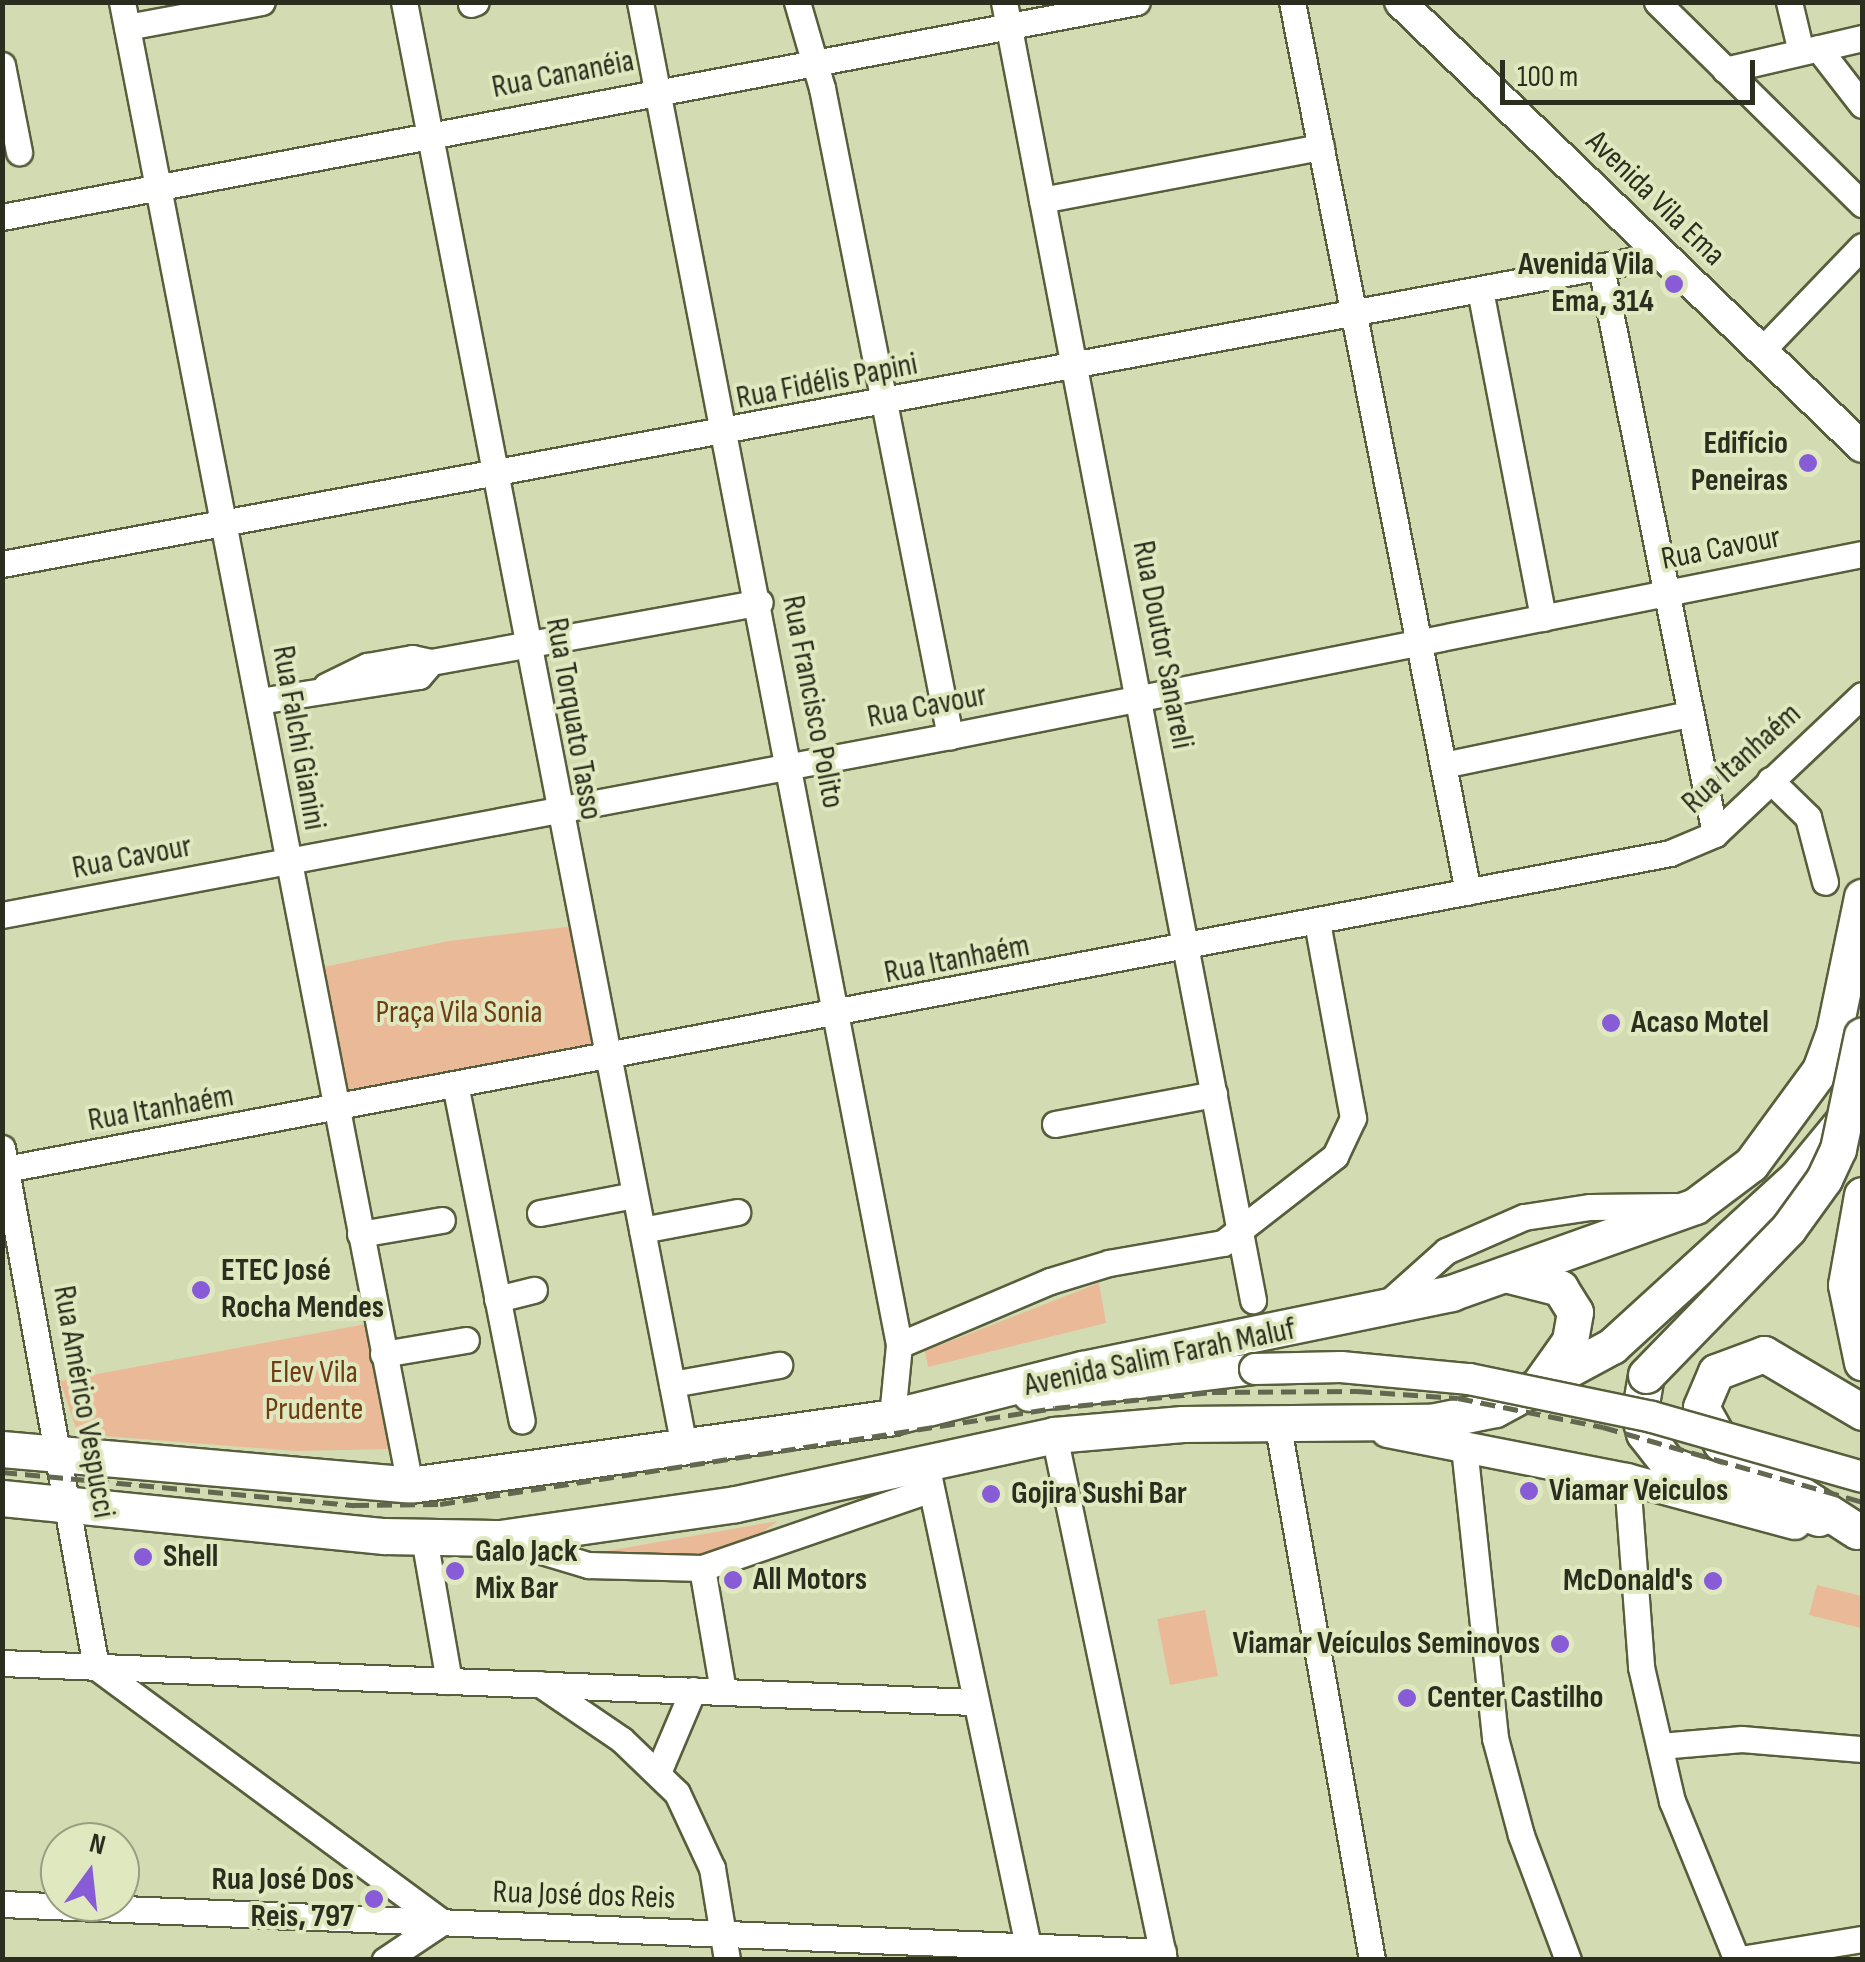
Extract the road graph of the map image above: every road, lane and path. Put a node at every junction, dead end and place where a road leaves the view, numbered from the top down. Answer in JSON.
{"nodes":[{"id":1,"x":262,"y":2,"type":"edge"},
{"id":2,"x":404,"y":2,"type":"edge"},
{"id":3,"x":640,"y":2,"type":"edge"},
{"id":4,"x":797,"y":2,"type":"edge"},
{"id":5,"x":1004,"y":2,"type":"edge"},
{"id":6,"x":1137,"y":2,"type":"edge"},
{"id":7,"x":1292,"y":2,"type":"edge"},
{"id":8,"x":1400,"y":2,"type":"edge"},
{"id":9,"x":1657,"y":2,"type":"edge"},
{"id":10,"x":1789,"y":2,"type":"edge"},
{"id":11,"x":125,"y":15,"type":"edge"},
{"id":12,"x":1009,"y":28,"type":"junction"},
{"id":13,"x":1862,"y":38,"type":"edge"},
{"id":14,"x":1810,"y":50,"type":"junction"},
{"id":15,"x":811,"y":62,"type":"junction"},
{"id":16,"x":2,"y":65,"type":"edge"},
{"id":17,"x":1725,"y":70,"type":"junction"},
{"id":18,"x":657,"y":90,"type":"junction"},
{"id":19,"x":1862,"y":105,"type":"edge"},
{"id":20,"x":430,"y":133,"type":"junction"},
{"id":21,"x":1321,"y":148,"type":"junction"},
{"id":22,"x":18,"y":152,"type":"dead end"},
{"id":23,"x":158,"y":189,"type":"junction"},
{"id":24,"x":1042,"y":200,"type":"junction"},
{"id":25,"x":1862,"y":204,"type":"edge"},
{"id":26,"x":2,"y":218,"type":"edge"},
{"id":27,"x":1862,"y":246,"type":"edge"},
{"id":28,"x":1662,"y":255,"type":"junction"},
{"id":29,"x":1601,"y":267,"type":"junction"},
{"id":30,"x":1480,"y":290,"type":"junction"},
{"id":31,"x":1355,"y":316,"type":"junction"},
{"id":32,"x":1762,"y":350,"type":"junction"},
{"id":33,"x":1075,"y":369,"type":"junction"},
{"id":34,"x":886,"y":404,"type":"junction"},
{"id":35,"x":727,"y":434,"type":"junction"},
{"id":36,"x":1862,"y":447,"type":"edge"},
{"id":37,"x":497,"y":476,"type":"junction"},
{"id":38,"x":222,"y":522,"type":"junction"},
{"id":39,"x":1862,"y":554,"type":"edge"},
{"id":40,"x":2,"y":564,"type":"edge"},
{"id":41,"x":1665,"y":594,"type":"junction"},
{"id":42,"x":760,"y":602,"type":"junction"},
{"id":43,"x":1543,"y":618,"type":"junction"},
{"id":44,"x":1418,"y":643,"type":"junction"},
{"id":45,"x":526,"y":644,"type":"junction"},
{"id":46,"x":1862,"y":695,"type":"edge"},
{"id":47,"x":1139,"y":698,"type":"junction"},
{"id":48,"x":259,"y":700,"type":"junction"},
{"id":49,"x":1689,"y":714,"type":"junction"},
{"id":50,"x":950,"y":736,"type":"junction"},
{"id":51,"x":1442,"y":765,"type":"junction"},
{"id":52,"x":792,"y":766,"type":"junction"},
{"id":53,"x":1770,"y":780,"type":"junction"},
{"id":54,"x":557,"y":811,"type":"junction"},
{"id":55,"x":1715,"y":834,"type":"junction"},
{"id":56,"x":287,"y":862,"type":"junction"},
{"id":57,"x":1825,"y":882,"type":"dead end"},
{"id":58,"x":1468,"y":892,"type":"junction"},
{"id":59,"x":1862,"y":897,"type":"edge"},
{"id":60,"x":2,"y":915,"type":"edge"},
{"id":61,"x":1317,"y":922,"type":"junction"},
{"id":62,"x":1186,"y":948,"type":"junction"},
{"id":63,"x":838,"y":1016,"type":"junction"},
{"id":64,"x":1862,"y":1035,"type":"edge"},
{"id":65,"x":607,"y":1060,"type":"junction"},
{"id":66,"x":456,"y":1089,"type":"junction"},
{"id":67,"x":1214,"y":1094,"type":"junction"},
{"id":68,"x":1862,"y":1094,"type":"edge"},
{"id":69,"x":336,"y":1110,"type":"junction"},
{"id":70,"x":1055,"y":1124,"type":"dead end"},
{"id":71,"x":4,"y":1159,"type":"edge"},
{"id":72,"x":1862,"y":1194,"type":"edge"},
{"id":73,"x":634,"y":1195,"type":"junction"},
{"id":74,"x":1695,"y":1206,"type":"junction"},
{"id":75,"x":737,"y":1212,"type":"dead end"},
{"id":76,"x":540,"y":1213,"type":"dead end"},
{"id":77,"x":442,"y":1220,"type":"dead end"},
{"id":78,"x":642,"y":1230,"type":"junction"},
{"id":79,"x":1241,"y":1230,"type":"junction"},
{"id":80,"x":360,"y":1234,"type":"junction"},
{"id":81,"x":1507,"y":1276,"type":"junction"},
{"id":82,"x":534,"y":1290,"type":"dead end"},
{"id":83,"x":497,"y":1299,"type":"junction"},
{"id":84,"x":1253,"y":1300,"type":"dead end"},
{"id":85,"x":1377,"y":1312,"type":"junction"},
{"id":86,"x":466,"y":1340,"type":"dead end"},
{"id":87,"x":899,"y":1344,"type":"junction"},
{"id":88,"x":383,"y":1354,"type":"junction"},
{"id":89,"x":1862,"y":1362,"type":"edge"},
{"id":90,"x":779,"y":1365,"type":"dead end"},
{"id":91,"x":672,"y":1384,"type":"junction"},
{"id":92,"x":1537,"y":1388,"type":"junction"},
{"id":93,"x":943,"y":1407,"type":"junction"},
{"id":94,"x":1862,"y":1412,"type":"edge"},
{"id":95,"x":892,"y":1416,"type":"junction"},
{"id":96,"x":522,"y":1421,"type":"dead end"},
{"id":97,"x":1277,"y":1421,"type":"junction"},
{"id":98,"x":1364,"y":1428,"type":"junction"},
{"id":99,"x":1054,"y":1435,"type":"junction"},
{"id":100,"x":684,"y":1447,"type":"junction"},
{"id":101,"x":1464,"y":1447,"type":"junction"},
{"id":102,"x":2,"y":1449,"type":"edge"},
{"id":103,"x":61,"y":1454,"type":"junction"},
{"id":104,"x":928,"y":1474,"type":"junction"},
{"id":105,"x":1862,"y":1477,"type":"edge"},
{"id":106,"x":1627,"y":1479,"type":"junction"},
{"id":107,"x":410,"y":1485,"type":"junction"},
{"id":108,"x":2,"y":1498,"type":"edge"},
{"id":109,"x":70,"y":1505,"type":"junction"},
{"id":110,"x":1861,"y":1535,"type":"edge"},
{"id":111,"x":424,"y":1538,"type":"junction"},
{"id":112,"x":500,"y":1538,"type":"junction"},
{"id":113,"x":702,"y":1568,"type":"junction"},
{"id":114,"x":2,"y":1663,"type":"edge"},
{"id":115,"x":96,"y":1667,"type":"junction"},
{"id":116,"x":448,"y":1680,"type":"junction"},
{"id":117,"x":540,"y":1684,"type":"junction"},
{"id":118,"x":694,"y":1690,"type":"junction"},
{"id":119,"x":723,"y":1691,"type":"junction"},
{"id":120,"x":975,"y":1702,"type":"junction"},
{"id":121,"x":1660,"y":1746,"type":"junction"},
{"id":122,"x":1862,"y":1749,"type":"edge"},
{"id":123,"x":659,"y":1770,"type":"junction"},
{"id":124,"x":2,"y":1904,"type":"edge"},
{"id":125,"x":442,"y":1922,"type":"junction"},
{"id":126,"x":1862,"y":1938,"type":"edge"},
{"id":127,"x":727,"y":1947,"type":"edge"},
{"id":128,"x":1029,"y":1953,"type":"edge"},
{"id":129,"x":1163,"y":1956,"type":"edge"},
{"id":130,"x":1736,"y":1959,"type":"edge"},
{"id":131,"x":385,"y":1960,"type":"edge"},
{"id":132,"x":1372,"y":1960,"type":"edge"},
{"id":133,"x":1568,"y":1960,"type":"edge"}],
"edges":[{"from":1,"to":11,"type":"street"},
{"from":2,"to":20,"type":"street","name":"Rua Torquato Tasso"},
{"from":3,"to":18,"type":"street","name":"Rua Francisco Polito"},
{"from":4,"to":15,"type":"street"},
{"from":5,"to":12,"type":"street","name":"Rua Doutor Sanareli"},
{"from":6,"to":12,"type":"street","name":"Rua Cananéia"},
{"from":7,"to":21,"type":"street"},
{"from":8,"to":28,"type":"main road","name":"Avenida Vila Ema"},
{"from":9,"to":17,"type":"street"},
{"from":10,"to":14,"type":"street"},
{"from":11,"to":23,"type":"street","name":"Rua Falchi Gianini"},
{"from":12,"to":15,"type":"street","name":"Rua Cananéia"},
{"from":12,"to":24,"type":"street","name":"Rua Doutor Sanareli"},
{"from":13,"to":14,"type":"street"},
{"from":14,"to":17,"type":"street"},
{"from":14,"to":19,"type":"street"},
{"from":15,"to":18,"type":"street","name":"Rua Cananéia"},
{"from":15,"to":34,"type":"street"},
{"from":16,"to":22,"type":"street"},
{"from":17,"to":25,"type":"street"},
{"from":18,"to":20,"type":"street","name":"Rua Cananéia"},
{"from":18,"to":35,"type":"street","name":"Rua Francisco Polito"},
{"from":20,"to":23,"type":"street","name":"Rua Cananéia"},
{"from":20,"to":37,"type":"street","name":"Rua Torquato Tasso"},
{"from":21,"to":24,"type":"street"},
{"from":21,"to":31,"type":"street"},
{"from":23,"to":26,"type":"street","name":"Rua Cananéia"},
{"from":23,"to":38,"type":"street","name":"Rua Falchi Gianini"},
{"from":24,"to":33,"type":"street","name":"Rua Doutor Sanareli"},
{"from":27,"to":32,"type":"street"},
{"from":28,"to":29,"type":"street","name":"Rua Fidélis Papini"},
{"from":28,"to":32,"type":"main road","name":"Avenida Vila Ema"},
{"from":29,"to":30,"type":"street","name":"Rua Fidélis Papini"},
{"from":29,"to":41,"type":"street"},
{"from":30,"to":31,"type":"street","name":"Rua Fidélis Papini"},
{"from":30,"to":43,"type":"street"},
{"from":31,"to":33,"type":"street","name":"Rua Fidélis Papini"},
{"from":31,"to":44,"type":"street"},
{"from":32,"to":36,"type":"main road","name":"Avenida Vila Ema"},
{"from":33,"to":34,"type":"street","name":"Rua Fidélis Papini"},
{"from":33,"to":47,"type":"street","name":"Rua Doutor Sanareli"},
{"from":34,"to":35,"type":"street","name":"Rua Fidélis Papini"},
{"from":34,"to":50,"type":"street"},
{"from":35,"to":37,"type":"street","name":"Rua Fidélis Papini"},
{"from":35,"to":42,"type":"street","name":"Rua Francisco Polito"},
{"from":37,"to":38,"type":"street","name":"Rua Fidélis Papini"},
{"from":37,"to":45,"type":"street","name":"Rua Torquato Tasso"},
{"from":38,"to":40,"type":"street","name":"Rua Fidélis Papini"},
{"from":38,"to":48,"type":"street","name":"Rua Falchi Gianini"},
{"from":39,"to":41,"type":"street","name":"Rua Cavour"},
{"from":41,"to":43,"type":"street","name":"Rua Cavour"},
{"from":41,"to":49,"type":"street"},
{"from":42,"to":45,"type":"street"},
{"from":42,"to":52,"type":"street","name":"Rua Francisco Polito"},
{"from":43,"to":44,"type":"street","name":"Rua Cavour"},
{"from":44,"to":47,"type":"street","name":"Rua Cavour"},
{"from":44,"to":51,"type":"street"},
{"from":45,"to":48,"type":"street"},
{"from":45,"to":54,"type":"street","name":"Rua Torquato Tasso"},
{"from":46,"to":53,"type":"street","name":"Rua Itanhaém"},
{"from":47,"to":50,"type":"street","name":"Rua Cavour"},
{"from":47,"to":62,"type":"street","name":"Rua Doutor Sanareli"},
{"from":48,"to":56,"type":"street","name":"Rua Falchi Gianini"},
{"from":49,"to":51,"type":"street"},
{"from":49,"to":55,"type":"street"},
{"from":50,"to":52,"type":"street","name":"Rua Cavour"},
{"from":51,"to":58,"type":"street"},
{"from":52,"to":54,"type":"street","name":"Rua Cavour"},
{"from":52,"to":63,"type":"street","name":"Rua Francisco Polito"},
{"from":53,"to":55,"type":"street","name":"Rua Itanhaém"},
{"from":53,"to":57,"type":"street"},
{"from":54,"to":56,"type":"street","name":"Rua Cavour"},
{"from":54,"to":65,"type":"street","name":"Rua Torquato Tasso"},
{"from":55,"to":58,"type":"street","name":"Rua Itanhaém"},
{"from":56,"to":60,"type":"street","name":"Rua Cavour"},
{"from":56,"to":69,"type":"street","name":"Rua Falchi Gianini"},
{"from":58,"to":61,"type":"street","name":"Rua Itanhaém"},
{"from":59,"to":74,"type":"highway","name":"Avenida Salim Farah Maluf"},
{"from":61,"to":62,"type":"street","name":"Rua Itanhaém"},
{"from":61,"to":79,"type":"street"},
{"from":62,"to":63,"type":"street","name":"Rua Itanhaém"},
{"from":62,"to":67,"type":"street","name":"Rua Doutor Sanareli"},
{"from":63,"to":65,"type":"street","name":"Rua Itanhaém"},
{"from":63,"to":87,"type":"street","name":"Rua Francisco Polito"},
{"from":64,"to":110,"type":"highway","bridge":true},
{"from":65,"to":66,"type":"street","name":"Rua Itanhaém"},
{"from":65,"to":73,"type":"street","name":"Rua Torquato Tasso"},
{"from":66,"to":69,"type":"street","name":"Rua Itanhaém"},
{"from":66,"to":83,"type":"street"},
{"from":67,"to":70,"type":"street"},
{"from":67,"to":79,"type":"street","name":"Rua Doutor Sanareli"},
{"from":68,"to":92,"type":"highway"},
{"from":69,"to":71,"type":"street","name":"Rua Itanhaém"},
{"from":69,"to":80,"type":"street","name":"Rua Falchi Gianini"},
{"from":71,"to":103,"type":"street","name":"Rua Américo Vespucci"},
{"from":72,"to":89,"type":"highway"},
{"from":73,"to":76,"type":"street"},
{"from":73,"to":78,"type":"street","name":"Rua Torquato Tasso"},
{"from":74,"to":81,"type":"highway","name":"Avenida Salim Farah Maluf"},
{"from":74,"to":85,"type":"street"},
{"from":75,"to":78,"type":"street"},
{"from":77,"to":80,"type":"street"},
{"from":78,"to":91,"type":"street","name":"Rua Torquato Tasso"},
{"from":79,"to":84,"type":"street","name":"Rua Doutor Sanareli"},
{"from":79,"to":87,"type":"street"},
{"from":80,"to":88,"type":"street","name":"Rua Falchi Gianini"},
{"from":81,"to":85,"type":"highway","name":"Avenida Salim Farah Maluf"},
{"from":81,"to":92,"type":"highway"},
{"from":82,"to":83,"type":"street"},
{"from":83,"to":96,"type":"street"},
{"from":85,"to":93,"type":"highway","name":"Avenida Salim Farah Maluf"},
{"from":86,"to":88,"type":"street"},
{"from":87,"to":95,"type":"street","name":"Rua Francisco Polito"},
{"from":88,"to":107,"type":"street","name":"Rua Falchi Gianini"},
{"from":90,"to":91,"type":"street"},
{"from":91,"to":100,"type":"street","name":"Rua Torquato Tasso"},
{"from":92,"to":98,"type":"highway"},
{"from":93,"to":95,"type":"highway","name":"Avenida Salim Farah Maluf"},
{"from":93,"to":105,"type":"main road","bridge":true},
{"from":94,"to":110,"type":"highway"},
{"from":95,"to":100,"type":"highway","name":"Avenida Salim Farah Maluf"},
{"from":97,"to":98,"type":"highway"},
{"from":97,"to":99,"type":"highway"},
{"from":97,"to":132,"type":"street"},
{"from":98,"to":101,"type":"main road"},
{"from":99,"to":104,"type":"highway"},
{"from":99,"to":129,"type":"street"},
{"from":100,"to":107,"type":"highway","name":"Avenida Salim Farah Maluf"},
{"from":101,"to":106,"type":"main road"},
{"from":101,"to":133,"type":"street"},
{"from":102,"to":103,"type":"highway","name":"Avenida Salim Farah Maluf"},
{"from":103,"to":107,"type":"highway","name":"Avenida Salim Farah Maluf"},
{"from":103,"to":109,"type":"street","name":"Rua Américo Vespucci"},
{"from":104,"to":112,"type":"highway"},
{"from":104,"to":113,"type":"street"},
{"from":104,"to":120,"type":"street"},
{"from":106,"to":110,"type":"main road"},
{"from":106,"to":121,"type":"street"},
{"from":108,"to":109,"type":"highway"},
{"from":109,"to":111,"type":"highway"},
{"from":109,"to":115,"type":"street","name":"Rua Américo Vespucci"},
{"from":111,"to":112,"type":"highway"},
{"from":111,"to":116,"type":"street"},
{"from":112,"to":113,"type":"street"},
{"from":113,"to":119,"type":"street"},
{"from":114,"to":115,"type":"street"},
{"from":115,"to":116,"type":"street"},
{"from":115,"to":125,"type":"street"},
{"from":116,"to":117,"type":"street"},
{"from":117,"to":118,"type":"street"},
{"from":117,"to":123,"type":"street"},
{"from":118,"to":119,"type":"street"},
{"from":118,"to":123,"type":"street"},
{"from":119,"to":120,"type":"street"},
{"from":120,"to":128,"type":"street"},
{"from":121,"to":122,"type":"street"},
{"from":121,"to":130,"type":"street"},
{"from":123,"to":127,"type":"street"},
{"from":124,"to":125,"type":"street","name":"Rua José dos Reis"},
{"from":125,"to":127,"type":"street","name":"Rua José dos Reis"},
{"from":125,"to":131,"type":"street"},
{"from":126,"to":130,"type":"street"},
{"from":127,"to":128,"type":"street","name":"Rua José dos Reis"},
{"from":128,"to":129,"type":"street","name":"Rua José dos Reis"}]}
